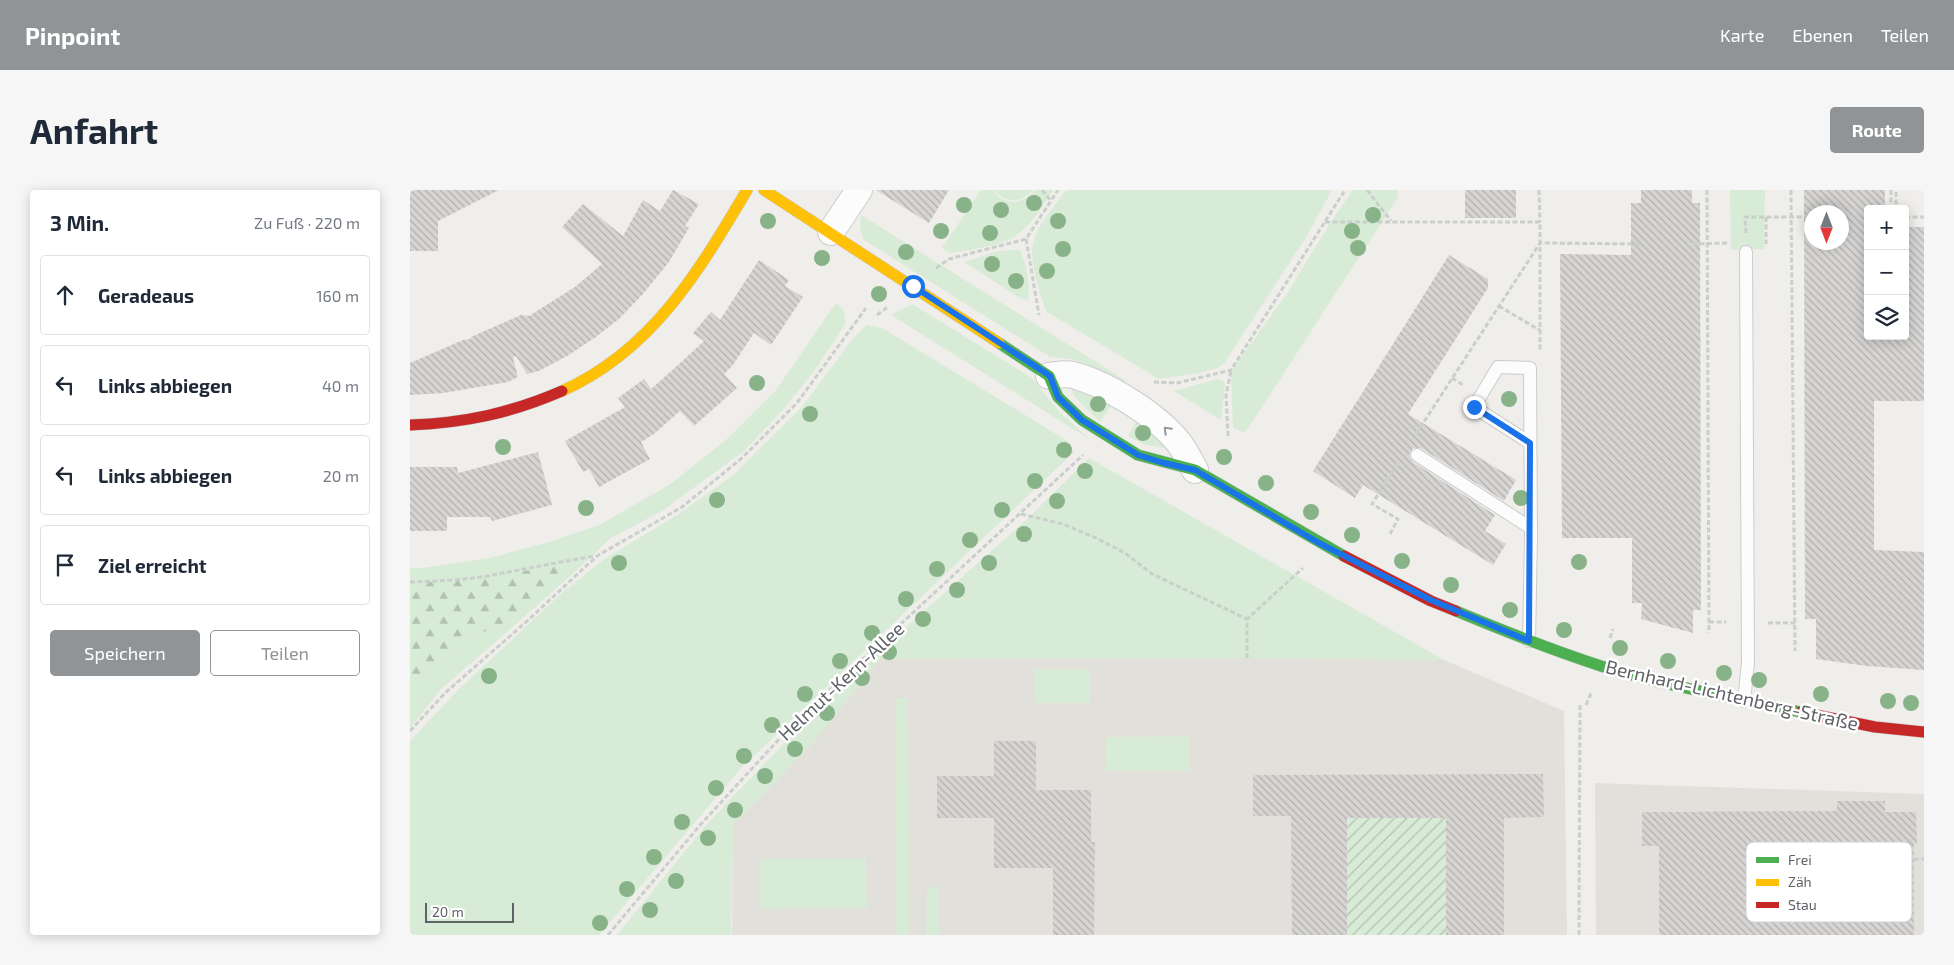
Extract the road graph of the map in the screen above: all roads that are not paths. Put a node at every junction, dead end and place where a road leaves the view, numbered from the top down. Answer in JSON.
{"nodes":[{"id":1,"x":747,"y":190,"type":"edge"},
{"id":2,"x":764,"y":190,"type":"edge"},
{"id":3,"x":859,"y":190,"type":"edge"},
{"id":4,"x":831,"y":232,"type":"junction"},
{"id":5,"x":1746,"y":252,"type":"dead end"},
{"id":6,"x":1050,"y":376,"type":"junction"},
{"id":7,"x":410,"y":425,"type":"edge"},
{"id":8,"x":1530,"y":443,"type":"junction"},
{"id":9,"x":1417,"y":455,"type":"dead end"},
{"id":10,"x":1195,"y":470,"type":"junction"},
{"id":11,"x":1531,"y":528,"type":"junction"},
{"id":12,"x":1529,"y":641,"type":"junction"},
{"id":13,"x":1744,"y":701,"type":"junction"},
{"id":14,"x":1924,"y":732,"type":"edge"}],
"edges":[{"from":1,"to":7,"type":"street"},
{"from":2,"to":4,"type":"street"},
{"from":3,"to":4,"type":"street"},
{"from":4,"to":6,"type":"street"},
{"from":5,"to":13,"type":"lane"},
{"from":6,"to":10,"type":"street","name":"Bernhard-Lichtenberg-Straße"},
{"from":10,"to":6,"type":"street","name":"Bernhard-Lichtenberg-Straße","one_way":true},
{"from":8,"to":8,"type":"lane"},
{"from":8,"to":11,"type":"lane"},
{"from":9,"to":11,"type":"lane"},
{"from":10,"to":12,"type":"street","name":"Bernhard-Lichtenberg-Straße"},
{"from":11,"to":12,"type":"lane"},
{"from":12,"to":13,"type":"street","name":"Bernhard-Lichtenberg-Straße"},
{"from":13,"to":14,"type":"street","name":"Bernhard-Lichtenberg-Straße"}]}
